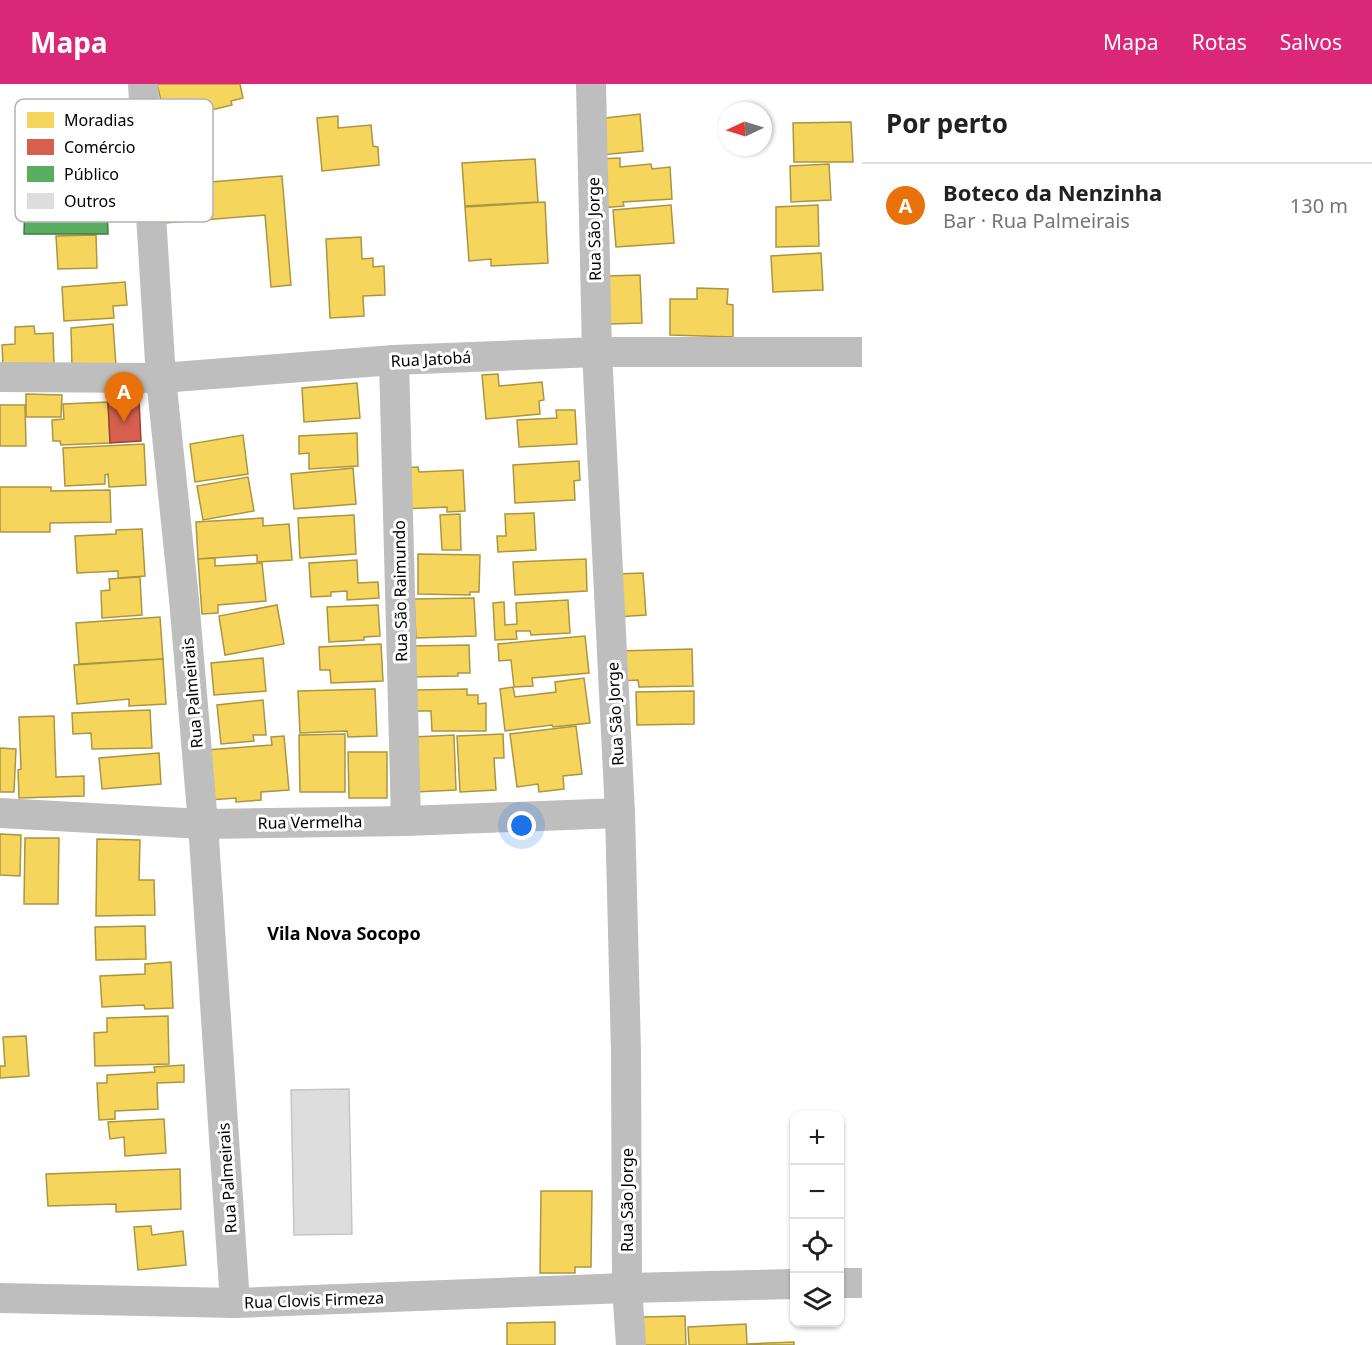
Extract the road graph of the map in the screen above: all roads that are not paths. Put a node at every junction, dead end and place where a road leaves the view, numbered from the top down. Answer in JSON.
{"nodes":[{"id":1,"x":143,"y":84,"type":"edge"},
{"id":2,"x":591,"y":84,"type":"edge"},
{"id":3,"x":144,"y":99,"type":"edge"},
{"id":4,"x":151,"y":222,"type":"edge"},
{"id":5,"x":597,"y":352,"type":"junction"},
{"id":6,"x":862,"y":352,"type":"edge"},
{"id":7,"x":394,"y":360,"type":"junction"},
{"id":8,"x":0,"y":377,"type":"edge"},
{"id":9,"x":161,"y":378,"type":"junction"},
{"id":10,"x":0,"y":813,"type":"edge"},
{"id":11,"x":620,"y":813,"type":"junction"},
{"id":12,"x":406,"y":821,"type":"junction"},
{"id":13,"x":204,"y":824,"type":"junction"},
{"id":14,"x":844,"y":1283,"type":"edge"},
{"id":15,"x":862,"y":1283,"type":"edge"},
{"id":16,"x":790,"y":1284,"type":"edge"},
{"id":17,"x":627,"y":1288,"type":"junction"},
{"id":18,"x":0,"y":1298,"type":"edge"},
{"id":19,"x":235,"y":1303,"type":"junction"},
{"id":20,"x":631,"y":1345,"type":"edge"}],
"edges":[{"from":1,"to":3,"type":"street","name":"Rua Palmeirais"},
{"from":2,"to":5,"type":"street","name":"Rua São Jorge"},
{"from":4,"to":9,"type":"street","name":"Rua Palmeirais"},
{"from":5,"to":6,"type":"street","name":"Rua Jatobá"},
{"from":5,"to":7,"type":"street","name":"Rua Jatobá"},
{"from":5,"to":11,"type":"street","name":"Rua São Jorge"},
{"from":7,"to":9,"type":"street","name":"Rua Jatobá"},
{"from":7,"to":12,"type":"street","name":"Rua São Raimundo"},
{"from":8,"to":9,"type":"street","name":"Rua Jatobá"},
{"from":9,"to":13,"type":"street","name":"Rua Palmeirais"},
{"from":10,"to":13,"type":"street","name":"Rua Vermelha"},
{"from":11,"to":12,"type":"street","name":"Rua Vermelha"},
{"from":11,"to":17,"type":"street","name":"Rua São Jorge"},
{"from":12,"to":13,"type":"street","name":"Rua Vermelha"},
{"from":13,"to":19,"type":"street","name":"Rua Palmeirais"},
{"from":14,"to":15,"type":"street"},
{"from":16,"to":17,"type":"street","name":"Rua Clovis Firmeza"},
{"from":17,"to":19,"type":"street","name":"Rua Clovis Firmeza"},
{"from":17,"to":20,"type":"street","name":"Rua São Jorge"},
{"from":18,"to":19,"type":"street","name":"Rua Clovis Firmeza"}]}
